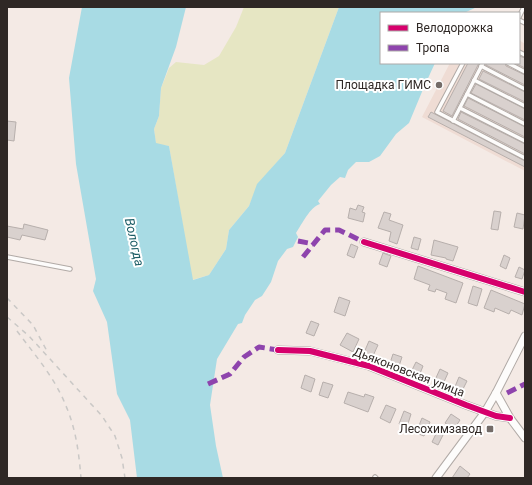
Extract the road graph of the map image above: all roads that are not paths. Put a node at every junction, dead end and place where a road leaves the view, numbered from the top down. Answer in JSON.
{"nodes":[{"id":1,"x":462,"y":64,"type":"edge"},
{"id":2,"x":510,"y":64,"type":"edge"},
{"id":3,"x":482,"y":65,"type":"edge"},
{"id":4,"x":525,"y":72,"type":"edge"},
{"id":5,"x":474,"y":80,"type":"junction"},
{"id":6,"x":525,"y":89,"type":"edge"},
{"id":7,"x":467,"y":94,"type":"junction"},
{"id":8,"x":525,"y":106,"type":"edge"},
{"id":9,"x":460,"y":108,"type":"junction"},
{"id":10,"x":453,"y":121,"type":"junction"},
{"id":11,"x":525,"y":124,"type":"edge"},
{"id":12,"x":525,"y":141,"type":"edge"},
{"id":13,"x":525,"y":158,"type":"edge"},
{"id":14,"x":364,"y":242,"type":"dead end"},
{"id":15,"x":7,"y":257,"type":"edge"},
{"id":16,"x":70,"y":269,"type":"dead end"},
{"id":17,"x":525,"y":292,"type":"edge"},
{"id":18,"x":525,"y":336,"type":"edge"},
{"id":19,"x":278,"y":350,"type":"dead end"},
{"id":20,"x":496,"y":393,"type":"junction"},
{"id":21,"x":485,"y":412,"type":"junction"},
{"id":22,"x":510,"y":418,"type":"junction"},
{"id":23,"x":525,"y":438,"type":"edge"},
{"id":24,"x":436,"y":478,"type":"edge"}],
"edges":[{"from":1,"to":10,"type":"lane"},
{"from":2,"to":4,"type":"lane"},
{"from":3,"to":5,"type":"lane"},
{"from":3,"to":6,"type":"lane"},
{"from":5,"to":7,"type":"lane"},
{"from":5,"to":8,"type":"lane"},
{"from":7,"to":9,"type":"lane"},
{"from":7,"to":11,"type":"lane"},
{"from":9,"to":10,"type":"lane"},
{"from":9,"to":12,"type":"lane"},
{"from":10,"to":13,"type":"lane"},
{"from":14,"to":17,"type":"street"},
{"from":15,"to":16,"type":"lane"},
{"from":18,"to":20,"type":"street"},
{"from":19,"to":21,"type":"street","name":"Дьяконовская улица"},
{"from":20,"to":21,"type":"street"},
{"from":20,"to":22,"type":"street"},
{"from":21,"to":22,"type":"street","name":"Дьяконовская улица"},
{"from":21,"to":24,"type":"street"},
{"from":22,"to":23,"type":"street"}]}
